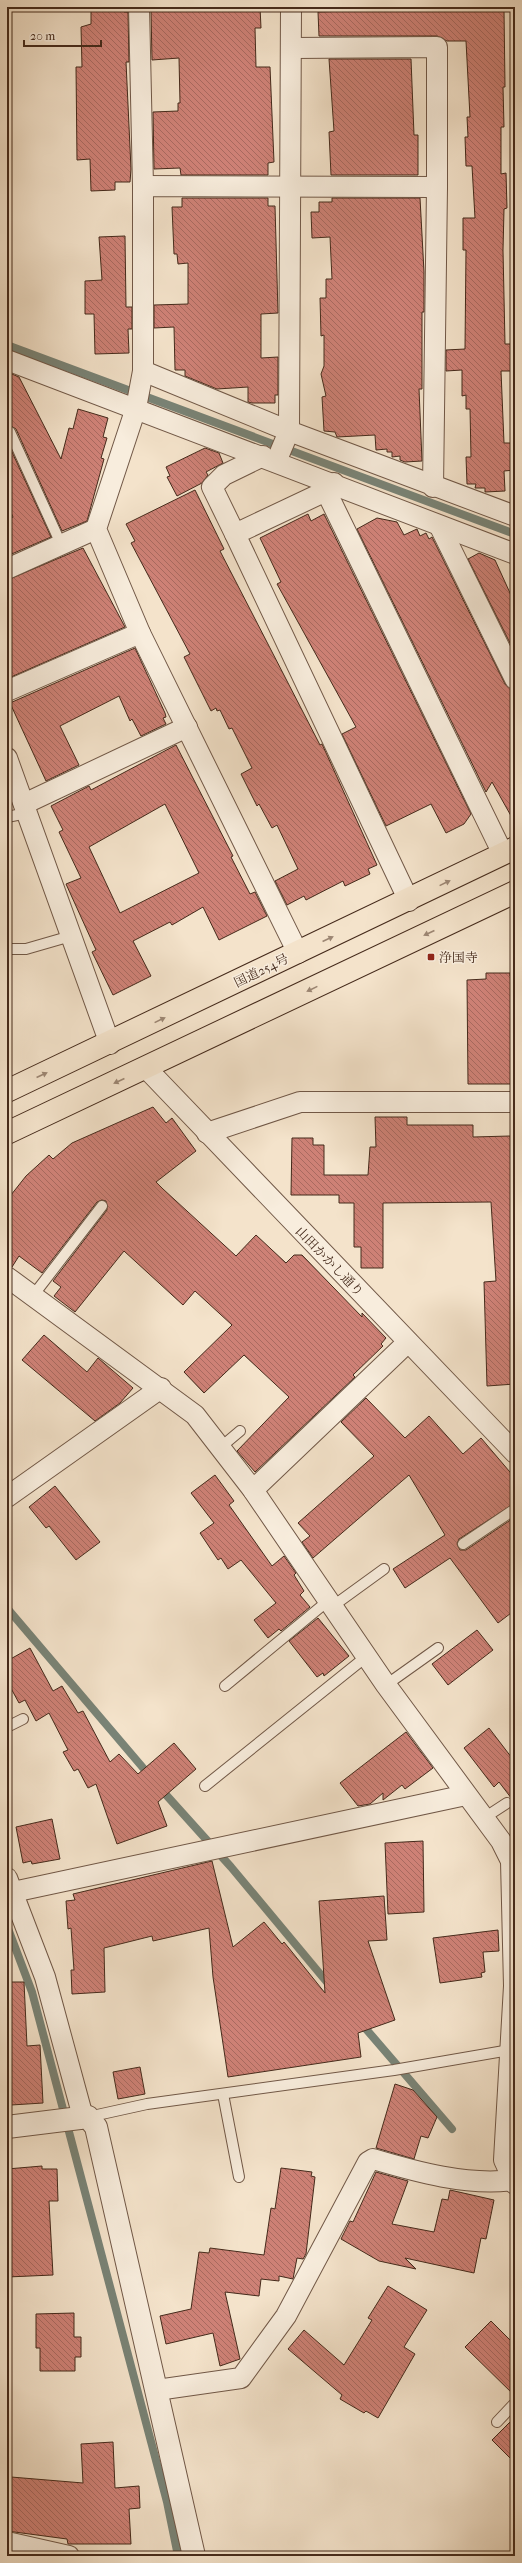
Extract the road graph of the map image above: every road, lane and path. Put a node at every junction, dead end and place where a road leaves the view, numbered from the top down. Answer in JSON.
{"nodes":[{"id":1,"x":139,"y":7,"type":"edge"},
{"id":2,"x":291,"y":7,"type":"edge"},
{"id":3,"x":292,"y":48,"type":"junction"},
{"id":4,"x":143,"y":186,"type":"junction"},
{"id":5,"x":291,"y":187,"type":"junction"},
{"id":6,"x":437,"y":187,"type":"junction"},
{"id":7,"x":7,"y":360,"type":"edge"},
{"id":8,"x":139,"y":392,"type":"junction"},
{"id":9,"x":10,"y":432,"type":"dead end"},
{"id":10,"x":278,"y":449,"type":"junction"},
{"id":11,"x":330,"y":487,"type":"junction"},
{"id":12,"x":433,"y":487,"type":"junction"},
{"id":13,"x":515,"y":516,"type":"edge"},
{"id":14,"x":440,"y":527,"type":"junction"},
{"id":15,"x":96,"y":528,"type":"junction"},
{"id":16,"x":235,"y":534,"type":"junction"},
{"id":17,"x":61,"y":544,"type":"junction"},
{"id":18,"x":515,"y":554,"type":"edge"},
{"id":19,"x":7,"y":569,"type":"edge"},
{"id":20,"x":140,"y":633,"type":"junction"},
{"id":21,"x":515,"y":679,"type":"edge"},
{"id":22,"x":7,"y":691,"type":"edge"},
{"id":23,"x":187,"y":727,"type":"junction"},
{"id":24,"x":7,"y":758,"type":"edge"},
{"id":25,"x":25,"y":809,"type":"junction"},
{"id":26,"x":7,"y":817,"type":"edge"},
{"id":27,"x":509,"y":851,"type":"edge"},
{"id":28,"x":515,"y":892,"type":"edge"},
{"id":29,"x":409,"y":901,"type":"junction"},
{"id":30,"x":71,"y":936,"type":"junction"},
{"id":31,"x":7,"y":950,"type":"edge"},
{"id":32,"x":298,"y":953,"type":"junction"},
{"id":33,"x":110,"y":1044,"type":"junction"},
{"id":34,"x":146,"y":1068,"type":"junction"},
{"id":35,"x":7,"y":1091,"type":"edge"},
{"id":36,"x":515,"y":1102,"type":"edge"},
{"id":37,"x":7,"y":1133,"type":"edge"},
{"id":38,"x":207,"y":1133,"type":"junction"},
{"id":39,"x":102,"y":1206,"type":"dead end"},
{"id":40,"x":7,"y":1277,"type":"edge"},
{"id":41,"x":32,"y":1297,"type":"junction"},
{"id":42,"x":408,"y":1342,"type":"junction"},
{"id":43,"x":161,"y":1388,"type":"junction"},
{"id":44,"x":240,"y":1431,"type":"dead end"},
{"id":45,"x":221,"y":1447,"type":"junction"},
{"id":46,"x":515,"y":1453,"type":"edge"},
{"id":47,"x":253,"y":1490,"type":"junction"},
{"id":48,"x":7,"y":1497,"type":"edge"},
{"id":49,"x":515,"y":1509,"type":"edge"},
{"id":50,"x":463,"y":1544,"type":"dead end"},
{"id":51,"x":384,"y":1569,"type":"dead end"},
{"id":52,"x":331,"y":1603,"type":"junction"},
{"id":53,"x":438,"y":1648,"type":"dead end"},
{"id":54,"x":367,"y":1656,"type":"junction"},
{"id":55,"x":386,"y":1684,"type":"junction"},
{"id":56,"x":225,"y":1686,"type":"dead end"},
{"id":57,"x":23,"y":1719,"type":"dead end"},
{"id":58,"x":7,"y":1727,"type":"edge"},
{"id":59,"x":205,"y":1786,"type":"dead end"},
{"id":60,"x":466,"y":1795,"type":"junction"},
{"id":61,"x":507,"y":1803,"type":"dead end"},
{"id":62,"x":484,"y":1818,"type":"junction"},
{"id":63,"x":10,"y":1885,"type":"edge"},
{"id":64,"x":514,"y":1900,"type":"edge"},
{"id":65,"x":511,"y":2052,"type":"edge"},
{"id":66,"x":223,"y":2094,"type":"junction"},
{"id":67,"x":86,"y":2117,"type":"junction"},
{"id":68,"x":7,"y":2127,"type":"edge"},
{"id":69,"x":239,"y":2177,"type":"dead end"},
{"id":70,"x":514,"y":2182,"type":"edge"},
{"id":71,"x":157,"y":2390,"type":"junction"},
{"id":72,"x":515,"y":2408,"type":"edge"},
{"id":73,"x":497,"y":2422,"type":"dead end"},
{"id":74,"x":7,"y":2542,"type":"edge"},
{"id":75,"x":69,"y":2556,"type":"edge"},
{"id":76,"x":194,"y":2556,"type":"edge"}],
"edges":[{"from":1,"to":4,"type":"street"},
{"from":2,"to":3,"type":"street"},
{"from":3,"to":5,"type":"street"},
{"from":3,"to":6,"type":"street"},
{"from":4,"to":5,"type":"street"},
{"from":4,"to":8,"type":"street"},
{"from":5,"to":6,"type":"street"},
{"from":5,"to":10,"type":"street"},
{"from":6,"to":12,"type":"street"},
{"from":7,"to":8,"type":"street"},
{"from":8,"to":10,"type":"street"},
{"from":8,"to":10,"type":"street"},
{"from":8,"to":15,"type":"street"},
{"from":9,"to":17,"type":"lane"},
{"from":10,"to":11,"type":"street"},
{"from":10,"to":12,"type":"street"},
{"from":10,"to":16,"type":"street"},
{"from":11,"to":14,"type":"street"},
{"from":11,"to":16,"type":"street"},
{"from":11,"to":27,"type":"street"},
{"from":12,"to":13,"type":"street"},
{"from":14,"to":18,"type":"street"},
{"from":14,"to":21,"type":"street"},
{"from":15,"to":17,"type":"street"},
{"from":15,"to":20,"type":"street"},
{"from":16,"to":29,"type":"street"},
{"from":17,"to":19,"type":"street"},
{"from":20,"to":22,"type":"street"},
{"from":20,"to":23,"type":"street"},
{"from":23,"to":25,"type":"street"},
{"from":23,"to":32,"type":"street"},
{"from":24,"to":25,"type":"street"},
{"from":25,"to":26,"type":"lane"},
{"from":25,"to":30,"type":"street"},
{"from":29,"to":27,"type":"highway","name":"国道254号","one_way":true},
{"from":28,"to":34,"type":"highway","one_way":true},
{"from":32,"to":29,"type":"highway","name":"国道254号","one_way":true},
{"from":30,"to":31,"type":"lane"},
{"from":30,"to":33,"type":"street"},
{"from":33,"to":32,"type":"highway","name":"国道254号","one_way":true},
{"from":35,"to":33,"type":"highway","name":"国道254号","one_way":true},
{"from":34,"to":37,"type":"highway","one_way":true},
{"from":34,"to":38,"type":"street","name":"山田かかし通り"},
{"from":36,"to":38,"type":"street"},
{"from":38,"to":42,"type":"street","name":"山田かかし通り"},
{"from":39,"to":41,"type":"lane"},
{"from":40,"to":41,"type":"street"},
{"from":41,"to":43,"type":"street"},
{"from":42,"to":46,"type":"street","name":"山田かかし通り"},
{"from":42,"to":47,"type":"street"},
{"from":43,"to":45,"type":"street"},
{"from":43,"to":48,"type":"street"},
{"from":44,"to":45,"type":"lane"},
{"from":45,"to":47,"type":"street"},
{"from":47,"to":52,"type":"street"},
{"from":49,"to":50,"type":"lane"},
{"from":51,"to":52,"type":"lane"},
{"from":52,"to":54,"type":"street"},
{"from":52,"to":56,"type":"lane"},
{"from":53,"to":55,"type":"lane"},
{"from":54,"to":55,"type":"street"},
{"from":54,"to":59,"type":"lane"},
{"from":55,"to":60,"type":"street"},
{"from":57,"to":58,"type":"lane"},
{"from":60,"to":62,"type":"street"},
{"from":60,"to":63,"type":"street"},
{"from":61,"to":62,"type":"lane"},
{"from":62,"to":64,"type":"street"},
{"from":63,"to":67,"type":"street"},
{"from":64,"to":65,"type":"street"},
{"from":65,"to":66,"type":"lane"},
{"from":65,"to":70,"type":"street"},
{"from":66,"to":67,"type":"lane"},
{"from":66,"to":69,"type":"lane"},
{"from":67,"to":68,"type":"street"},
{"from":67,"to":71,"type":"street"},
{"from":70,"to":71,"type":"street"},
{"from":71,"to":76,"type":"street"},
{"from":72,"to":73,"type":"lane"},
{"from":74,"to":75,"type":"street"}]}
